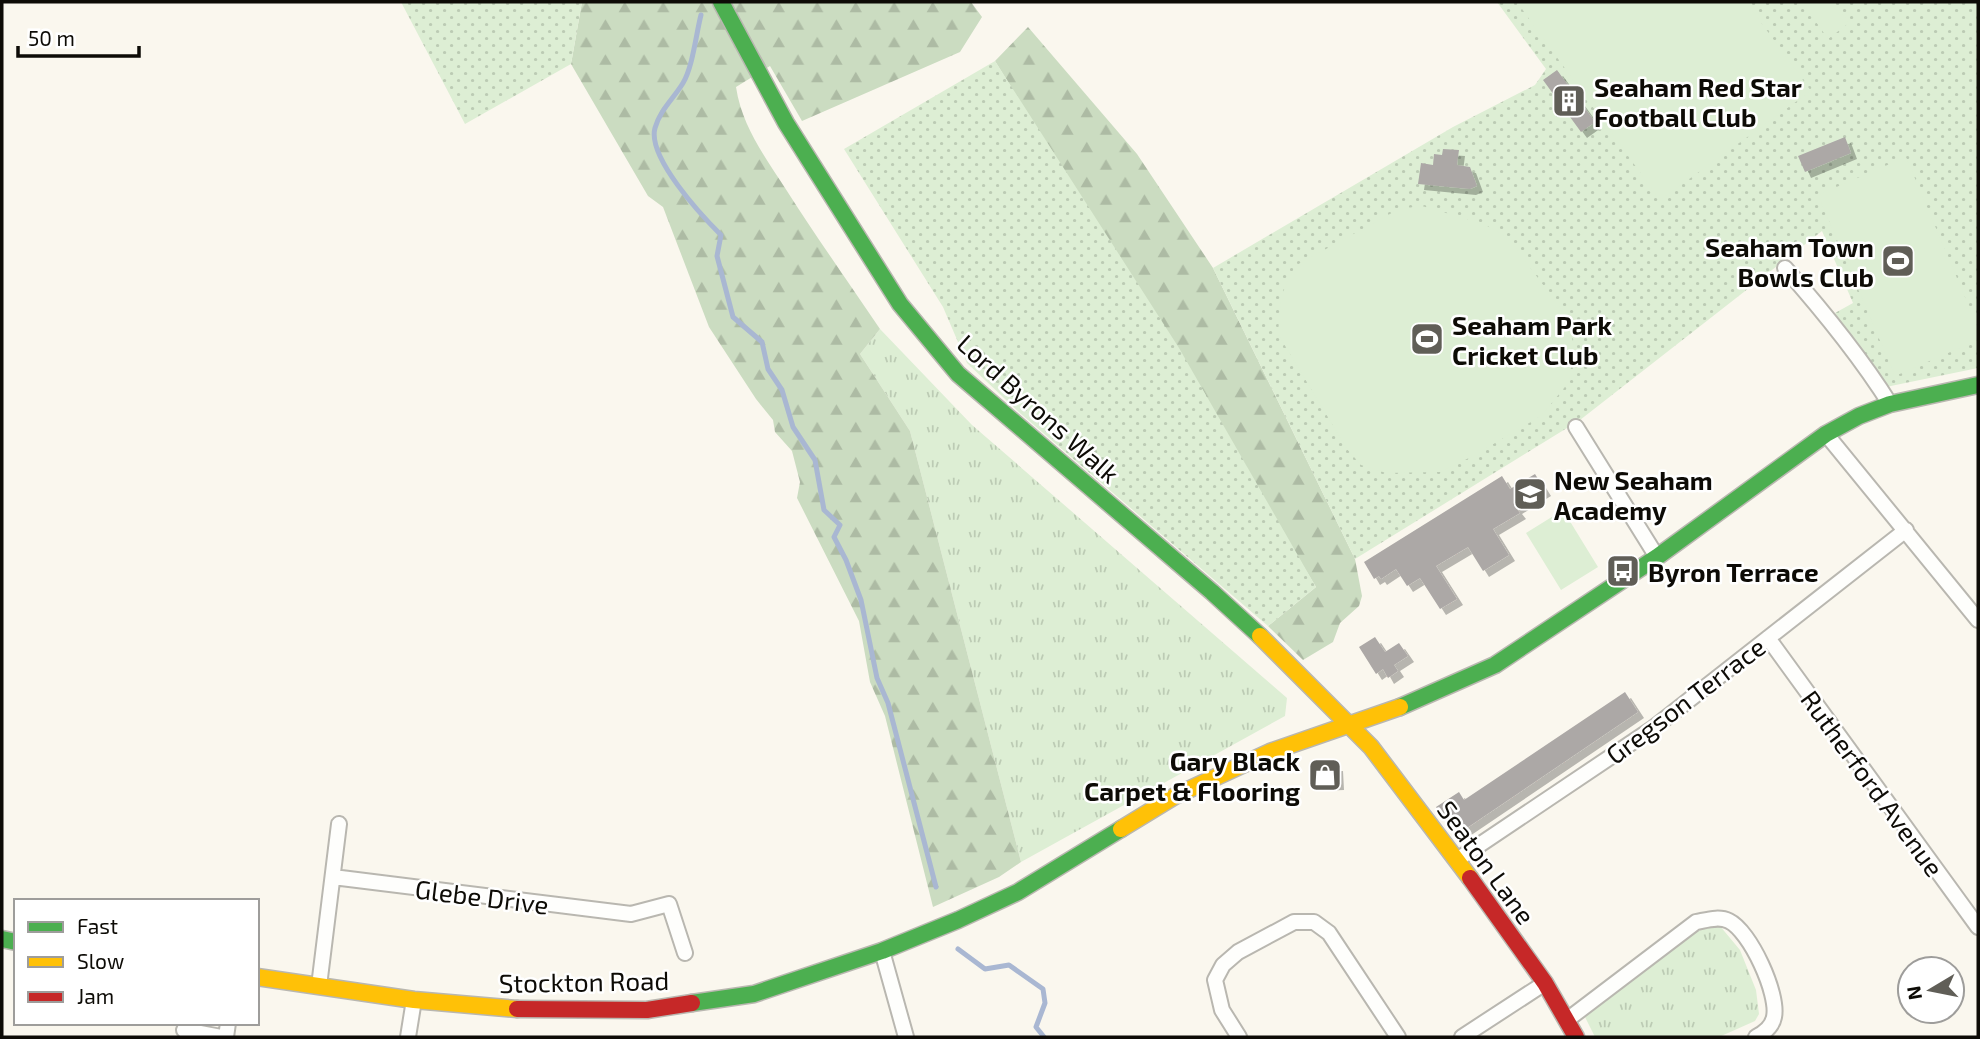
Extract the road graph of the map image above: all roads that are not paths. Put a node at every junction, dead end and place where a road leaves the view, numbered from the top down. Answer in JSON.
{"nodes":[{"id":1,"x":721,"y":2,"type":"edge"},
{"id":2,"x":1785,"y":268,"type":"dead end"},
{"id":3,"x":1978,"y":385,"type":"edge"},
{"id":4,"x":1890,"y":404,"type":"junction"},
{"id":5,"x":1576,"y":427,"type":"dead end"},
{"id":6,"x":1826,"y":435,"type":"junction"},
{"id":7,"x":1906,"y":530,"type":"junction"},
{"id":8,"x":1657,"y":557,"type":"junction"},
{"id":9,"x":1978,"y":620,"type":"edge"},
{"id":10,"x":1768,"y":638,"type":"junction"},
{"id":11,"x":1347,"y":725,"type":"junction"},
{"id":12,"x":340,"y":824,"type":"dead end"},
{"id":13,"x":1457,"y":860,"type":"junction"},
{"id":14,"x":333,"y":877,"type":"junction"},
{"id":15,"x":1978,"y":928,"type":"edge"},
{"id":16,"x":882,"y":951,"type":"junction"},
{"id":17,"x":685,"y":953,"type":"dead end"},
{"id":18,"x":259,"y":977,"type":"edge"},
{"id":19,"x":1545,"y":983,"type":"junction"},
{"id":20,"x":319,"y":986,"type":"junction"},
{"id":21,"x":414,"y":1000,"type":"junction"},
{"id":22,"x":1567,"y":1020,"type":"junction"},
{"id":23,"x":184,"y":1030,"type":"dead end"},
{"id":24,"x":221,"y":1037,"type":"edge"},
{"id":25,"x":408,"y":1037,"type":"edge"},
{"id":26,"x":906,"y":1037,"type":"edge"},
{"id":27,"x":1239,"y":1037,"type":"edge"},
{"id":28,"x":1398,"y":1037,"type":"edge"},
{"id":29,"x":1462,"y":1037,"type":"edge"},
{"id":30,"x":1576,"y":1037,"type":"edge"},
{"id":31,"x":1756,"y":1037,"type":"edge"}],
"edges":[{"from":1,"to":11,"type":"main road","name":"Lord Byrons Walk"},
{"from":2,"to":4,"type":"street"},
{"from":3,"to":4,"type":"main road","name":"Stockton Road"},
{"from":4,"to":6,"type":"main road","name":"Stockton Road"},
{"from":5,"to":8,"type":"street"},
{"from":6,"to":7,"type":"street"},
{"from":6,"to":8,"type":"main road","name":"Stockton Road"},
{"from":7,"to":9,"type":"street"},
{"from":7,"to":10,"type":"street","name":"Gregson Terrace"},
{"from":8,"to":11,"type":"main road","name":"Stockton Road"},
{"from":10,"to":13,"type":"street","name":"Gregson Terrace"},
{"from":10,"to":15,"type":"street","name":"Rutherford Avenue"},
{"from":11,"to":13,"type":"main road","name":"Seaton Lane"},
{"from":11,"to":16,"type":"main road","name":"Stockton Road"},
{"from":12,"to":14,"type":"street"},
{"from":13,"to":19,"type":"main road","name":"Seaton Lane"},
{"from":14,"to":17,"type":"street","name":"Glebe Drive"},
{"from":14,"to":20,"type":"street"},
{"from":16,"to":21,"type":"main road","name":"Stockton Road"},
{"from":16,"to":26,"type":"street"},
{"from":18,"to":20,"type":"main road","name":"Stockton Road"},
{"from":19,"to":22,"type":"main road","name":"Seaton Lane"},
{"from":19,"to":29,"type":"street"},
{"from":20,"to":21,"type":"main road","name":"Stockton Road"},
{"from":21,"to":25,"type":"street"},
{"from":22,"to":30,"type":"main road","name":"Seaton Lane"},
{"from":22,"to":31,"type":"street"},
{"from":23,"to":24,"type":"street"},
{"from":27,"to":28,"type":"street"}]}
